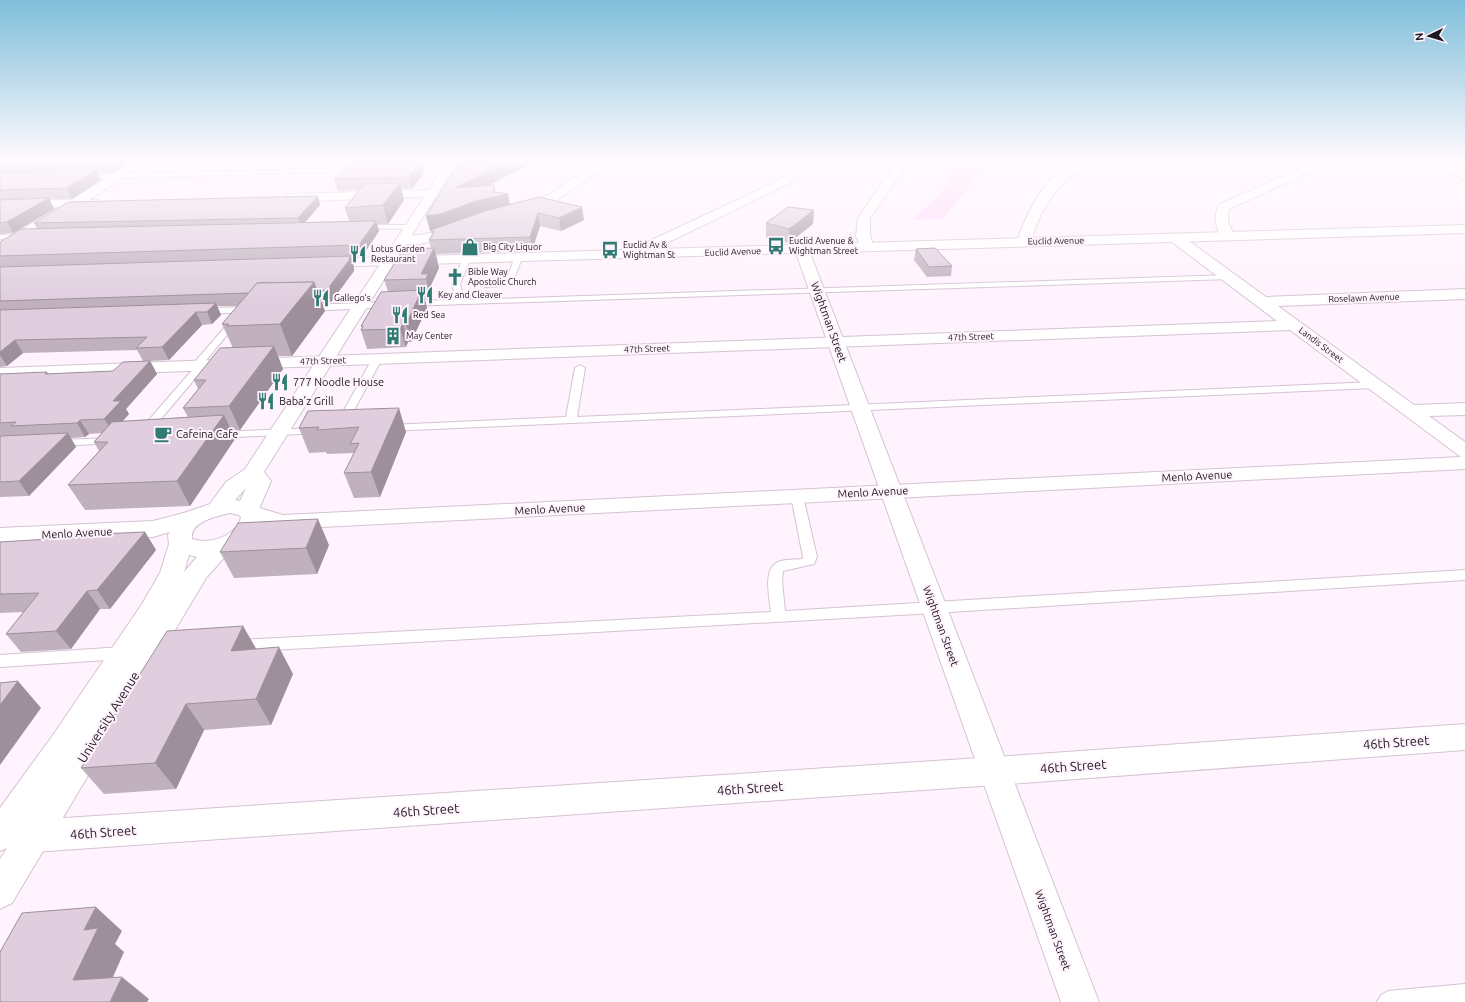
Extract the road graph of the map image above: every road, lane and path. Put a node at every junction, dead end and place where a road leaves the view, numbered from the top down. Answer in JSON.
{"nodes":[{"id":1,"x":69,"y":208,"type":"edge"},
{"id":2,"x":423,"y":208,"type":"edge"},
{"id":3,"x":526,"y":208,"type":"edge"},
{"id":4,"x":730,"y":208,"type":"edge"},
{"id":5,"x":871,"y":208,"type":"edge"},
{"id":6,"x":1039,"y":208,"type":"edge"},
{"id":7,"x":1224,"y":208,"type":"edge"},
{"id":8,"x":506,"y":214,"type":"edge"},
{"id":9,"x":474,"y":224,"type":"edge"},
{"id":10,"x":412,"y":226,"type":"junction"},
{"id":11,"x":356,"y":228,"type":"edge"},
{"id":12,"x":1462,"y":231,"type":"edge"},
{"id":13,"x":22,"y":236,"type":"junction"},
{"id":14,"x":37,"y":236,"type":"edge"},
{"id":15,"x":0,"y":237,"type":"edge"},
{"id":16,"x":1228,"y":237,"type":"junction"},
{"id":17,"x":1177,"y":239,"type":"junction"},
{"id":18,"x":404,"y":240,"type":"junction"},
{"id":19,"x":1024,"y":242,"type":"junction"},
{"id":20,"x":867,"y":247,"type":"junction"},
{"id":21,"x":0,"y":249,"type":"edge"},
{"id":22,"x":802,"y":250,"type":"junction"},
{"id":23,"x":631,"y":255,"type":"junction"},
{"id":24,"x":518,"y":258,"type":"junction"},
{"id":25,"x":466,"y":260,"type":"junction"},
{"id":26,"x":390,"y":262,"type":"junction"},
{"id":27,"x":309,"y":264,"type":"edge"},
{"id":28,"x":1230,"y":277,"type":"junction"},
{"id":29,"x":488,"y":285,"type":"dead end"},
{"id":30,"x":818,"y":291,"type":"junction"},
{"id":31,"x":1465,"y":294,"type":"edge"},
{"id":32,"x":1264,"y":302,"type":"junction"},
{"id":33,"x":454,"y":303,"type":"junction"},
{"id":34,"x":361,"y":306,"type":"junction"},
{"id":35,"x":297,"y":308,"type":"edge"},
{"id":36,"x":258,"y":310,"type":"edge"},
{"id":37,"x":194,"y":312,"type":"edge"},
{"id":38,"x":1294,"y":325,"type":"junction"},
{"id":39,"x":228,"y":329,"type":"edge"},
{"id":40,"x":836,"y":342,"type":"junction"},
{"id":41,"x":377,"y":359,"type":"junction"},
{"id":42,"x":325,"y":361,"type":"junction"},
{"id":43,"x":198,"y":366,"type":"junction"},
{"id":44,"x":580,"y":368,"type":"dead end"},
{"id":45,"x":0,"y":373,"type":"edge"},
{"id":46,"x":1375,"y":385,"type":"junction"},
{"id":47,"x":861,"y":407,"type":"junction"},
{"id":48,"x":1465,"y":409,"type":"edge"},
{"id":49,"x":1411,"y":412,"type":"junction"},
{"id":50,"x":571,"y":421,"type":"junction"},
{"id":51,"x":376,"y":428,"type":"edge"},
{"id":52,"x":353,"y":429,"type":"edge"},
{"id":53,"x":331,"y":430,"type":"junction"},
{"id":54,"x":280,"y":432,"type":"junction"},
{"id":55,"x":206,"y":436,"type":"edge"},
{"id":56,"x":153,"y":439,"type":"edge"},
{"id":57,"x":122,"y":440,"type":"edge"},
{"id":58,"x":46,"y":444,"type":"edge"},
{"id":59,"x":1465,"y":452,"type":"edge"},
{"id":60,"x":1465,"y":463,"type":"edge"},
{"id":61,"x":253,"y":473,"type":"junction"},
{"id":62,"x":892,"y":491,"type":"junction"},
{"id":63,"x":797,"y":496,"type":"junction"},
{"id":64,"x":218,"y":508,"type":"junction"},
{"id":65,"x":250,"y":511,"type":"junction"},
{"id":66,"x":195,"y":517,"type":"junction"},
{"id":67,"x":282,"y":522,"type":"junction"},
{"id":68,"x":153,"y":529,"type":"junction"},
{"id":69,"x":0,"y":536,"type":"edge"},
{"id":70,"x":180,"y":541,"type":"junction"},
{"id":71,"x":228,"y":543,"type":"junction"},
{"id":72,"x":1465,"y":575,"type":"edge"},
{"id":73,"x":935,"y":608,"type":"junction"},
{"id":74,"x":779,"y":616,"type":"junction"},
{"id":75,"x":222,"y":647,"type":"edge"},
{"id":76,"x":145,"y":651,"type":"junction"},
{"id":77,"x":0,"y":661,"type":"edge"},
{"id":78,"x":1465,"y":737,"type":"edge"},
{"id":79,"x":995,"y":771,"type":"junction"},
{"id":80,"x":0,"y":835,"type":"edge"},
{"id":81,"x":34,"y":836,"type":"junction"},
{"id":82,"x":0,"y":891,"type":"edge"},
{"id":83,"x":1465,"y":995,"type":"edge"},
{"id":84,"x":1080,"y":1002,"type":"edge"},
{"id":85,"x":1388,"y":1002,"type":"edge"}],
"edges":[{"from":1,"to":13,"type":"street"},
{"from":2,"to":10,"type":"street"},
{"from":3,"to":8,"type":"street"},
{"from":4,"to":23,"type":"street"},
{"from":5,"to":20,"type":"street"},
{"from":6,"to":19,"type":"street"},
{"from":7,"to":16,"type":"street"},
{"from":9,"to":18,"type":"street"},
{"from":10,"to":11,"type":"lane"},
{"from":10,"to":18,"type":"street"},
{"from":12,"to":16,"type":"street","name":"Euclid Avenue"},
{"from":13,"to":14,"type":"lane"},
{"from":13,"to":15,"type":"lane"},
{"from":13,"to":21,"type":"street"},
{"from":16,"to":17,"type":"street","name":"Euclid Avenue"},
{"from":17,"to":19,"type":"street","name":"Euclid Avenue"},
{"from":17,"to":28,"type":"street","name":"Landis Street"},
{"from":18,"to":26,"type":"street"},
{"from":19,"to":20,"type":"street","name":"Euclid Avenue"},
{"from":20,"to":22,"type":"street","name":"Euclid Avenue"},
{"from":22,"to":23,"type":"street","name":"Euclid Avenue"},
{"from":22,"to":30,"type":"street","name":"Wightman Street"},
{"from":23,"to":24,"type":"street","name":"Euclid Avenue"},
{"from":24,"to":25,"type":"street","name":"Euclid Avenue"},
{"from":24,"to":29,"type":"lane"},
{"from":25,"to":26,"type":"street","name":"Euclid Avenue"},
{"from":25,"to":33,"type":"lane"},
{"from":26,"to":27,"type":"street","name":"Euclid Avenue"},
{"from":26,"to":34,"type":"street"},
{"from":28,"to":30,"type":"lane"},
{"from":28,"to":32,"type":"street","name":"Landis Street"},
{"from":30,"to":33,"type":"lane"},
{"from":30,"to":40,"type":"street","name":"Wightman Street"},
{"from":31,"to":32,"type":"street","name":"Roselawn Avenue"},
{"from":32,"to":38,"type":"street","name":"Landis Street"},
{"from":33,"to":34,"type":"lane"},
{"from":34,"to":35,"type":"lane"},
{"from":34,"to":42,"type":"street"},
{"from":36,"to":37,"type":"lane"},
{"from":38,"to":40,"type":"street","name":"47th Street"},
{"from":38,"to":46,"type":"street","name":"Landis Street"},
{"from":39,"to":43,"type":"lane"},
{"from":40,"to":41,"type":"street","name":"47th Street"},
{"from":40,"to":47,"type":"street","name":"Wightman Street"},
{"from":41,"to":42,"type":"street","name":"47th Street"},
{"from":41,"to":53,"type":"lane"},
{"from":42,"to":43,"type":"street","name":"47th Street"},
{"from":42,"to":54,"type":"street"},
{"from":43,"to":45,"type":"street","name":"47th Street"},
{"from":43,"to":56,"type":"lane"},
{"from":44,"to":50,"type":"lane"},
{"from":46,"to":47,"type":"lane"},
{"from":46,"to":49,"type":"street","name":"Landis Street"},
{"from":47,"to":50,"type":"lane"},
{"from":47,"to":62,"type":"street","name":"Wightman Street"},
{"from":48,"to":49,"type":"street"},
{"from":49,"to":59,"type":"street","name":"Landis Street"},
{"from":50,"to":51,"type":"lane"},
{"from":52,"to":53,"type":"lane"},
{"from":53,"to":54,"type":"lane"},
{"from":54,"to":55,"type":"lane"},
{"from":54,"to":61,"type":"street"},
{"from":57,"to":58,"type":"lane"},
{"from":60,"to":62,"type":"street","name":"Menlo Avenue"},
{"from":61,"to":64,"type":"street"},
{"from":61,"to":65,"type":"street"},
{"from":62,"to":63,"type":"street","name":"Menlo Avenue"},
{"from":62,"to":73,"type":"street","name":"Wightman Street"},
{"from":63,"to":67,"type":"street","name":"Menlo Avenue"},
{"from":63,"to":74,"type":"lane"},
{"from":64,"to":65,"type":"street","name":"Menlo Avenue"},
{"from":64,"to":66,"type":"street","name":"Menlo Avenue"},
{"from":65,"to":67,"type":"street","name":"Menlo Avenue"},
{"from":65,"to":71,"type":"street","name":"University Avenue"},
{"from":66,"to":68,"type":"street","name":"Menlo Avenue"},
{"from":66,"to":70,"type":"street","name":"University Avenue"},
{"from":67,"to":71,"type":"street","name":"Menlo Avenue"},
{"from":68,"to":69,"type":"street","name":"Menlo Avenue"},
{"from":68,"to":70,"type":"street","name":"Menlo Avenue"},
{"from":70,"to":71,"type":"street","name":"Menlo Avenue"},
{"from":70,"to":76,"type":"street","name":"University Avenue"},
{"from":71,"to":76,"type":"street","name":"University Avenue"},
{"from":72,"to":73,"type":"lane"},
{"from":73,"to":74,"type":"lane"},
{"from":73,"to":79,"type":"street","name":"Wightman Street"},
{"from":74,"to":75,"type":"lane"},
{"from":76,"to":77,"type":"lane"},
{"from":76,"to":80,"type":"street","name":"University Avenue"},
{"from":76,"to":81,"type":"street","name":"University Avenue"},
{"from":78,"to":79,"type":"street","name":"46th Street"},
{"from":79,"to":81,"type":"street","name":"46th Street"},
{"from":79,"to":84,"type":"street","name":"Wightman Street"},
{"from":81,"to":82,"type":"street","name":"University Avenue"},
{"from":83,"to":85,"type":"lane"}]}
